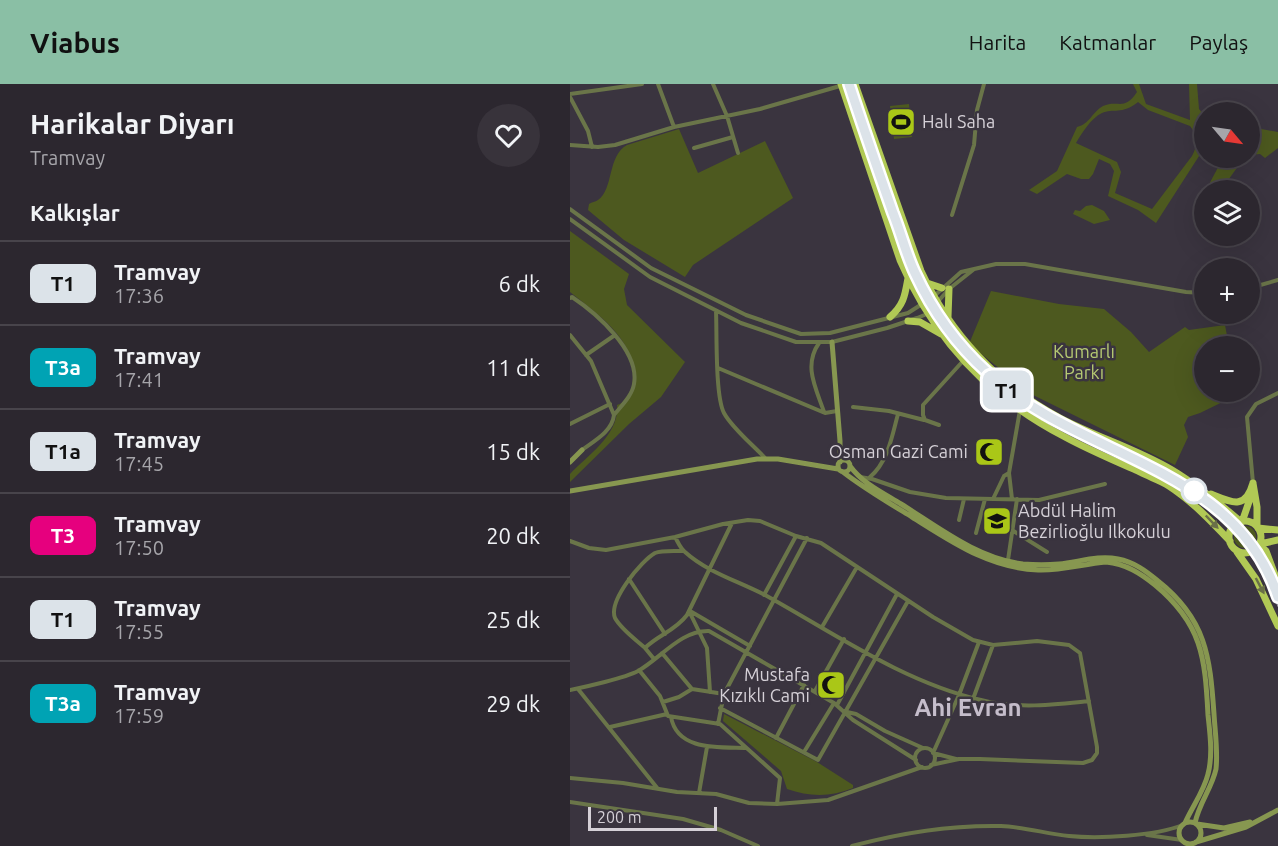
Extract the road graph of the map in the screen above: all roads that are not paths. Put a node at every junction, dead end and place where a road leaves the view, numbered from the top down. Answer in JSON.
{"nodes":[{"id":1,"x":642,"y":84,"type":"edge"},
{"id":2,"x":658,"y":84,"type":"edge"},
{"id":3,"x":713,"y":84,"type":"edge"},
{"id":4,"x":855,"y":84,"type":"edge"},
{"id":5,"x":984,"y":84,"type":"edge"},
{"id":6,"x":841,"y":85,"type":"edge"},
{"id":7,"x":570,"y":96,"type":"edge"},
{"id":8,"x":727,"y":116,"type":"junction"},
{"id":9,"x":674,"y":127,"type":"junction"},
{"id":10,"x":733,"y":136,"type":"junction"},
{"id":11,"x":570,"y":145,"type":"edge"},
{"id":12,"x":592,"y":147,"type":"junction"},
{"id":13,"x":694,"y":148,"type":"dead end"},
{"id":14,"x":738,"y":153,"type":"dead end"},
{"id":15,"x":570,"y":209,"type":"edge"},
{"id":16,"x":952,"y":215,"type":"dead end"},
{"id":17,"x":570,"y":219,"type":"edge"},
{"id":18,"x":908,"y":278,"type":"junction"},
{"id":19,"x":1278,"y":280,"type":"edge"},
{"id":20,"x":927,"y":284,"type":"junction"},
{"id":21,"x":1260,"y":285,"type":"edge"},
{"id":22,"x":946,"y":289,"type":"junction"},
{"id":23,"x":1194,"y":292,"type":"edge"},
{"id":24,"x":570,"y":298,"type":"edge"},
{"id":25,"x":934,"y":300,"type":"junction"},
{"id":26,"x":922,"y":305,"type":"junction"},
{"id":27,"x":716,"y":310,"type":"junction"},
{"id":28,"x":927,"y":314,"type":"junction"},
{"id":29,"x":890,"y":317,"type":"junction"},
{"id":30,"x":948,"y":320,"type":"junction"},
{"id":31,"x":908,"y":321,"type":"junction"},
{"id":32,"x":832,"y":333,"type":"junction"},
{"id":33,"x":570,"y":335,"type":"edge"},
{"id":34,"x":615,"y":335,"type":"junction"},
{"id":35,"x":944,"y":336,"type":"junction"},
{"id":36,"x":832,"y":342,"type":"junction"},
{"id":37,"x":819,"y":343,"type":"junction"},
{"id":38,"x":586,"y":355,"type":"junction"},
{"id":39,"x":963,"y":361,"type":"junction"},
{"id":40,"x":718,"y":368,"type":"junction"},
{"id":41,"x":1278,"y":393,"type":"edge"},
{"id":42,"x":610,"y":404,"type":"junction"},
{"id":43,"x":853,"y":407,"type":"dead end"},
{"id":44,"x":1020,"y":410,"type":"junction"},
{"id":45,"x":837,"y":411,"type":"junction"},
{"id":46,"x":825,"y":413,"type":"junction"},
{"id":47,"x":898,"y":414,"type":"junction"},
{"id":48,"x":614,"y":416,"type":"junction"},
{"id":49,"x":925,"y":420,"type":"junction"},
{"id":50,"x":570,"y":424,"type":"edge"},
{"id":51,"x":939,"y":424,"type":"dead end"},
{"id":52,"x":840,"y":441,"type":"junction"},
{"id":53,"x":582,"y":450,"type":"junction"},
{"id":54,"x":570,"y":457,"type":"edge"},
{"id":55,"x":766,"y":459,"type":"junction"},
{"id":56,"x":570,"y":462,"type":"edge"},
{"id":57,"x":840,"y":462,"type":"junction"},
{"id":58,"x":848,"y":464,"type":"junction"},
{"id":59,"x":841,"y":470,"type":"junction"},
{"id":60,"x":1009,"y":473,"type":"junction"},
{"id":61,"x":859,"y":476,"type":"junction"},
{"id":62,"x":869,"y":478,"type":"junction"},
{"id":63,"x":1253,"y":483,"type":"junction"},
{"id":64,"x":1105,"y":484,"type":"dead end"},
{"id":65,"x":1205,"y":492,"type":"junction"},
{"id":66,"x":570,"y":493,"type":"edge"},
{"id":67,"x":964,"y":498,"type":"junction"},
{"id":68,"x":985,"y":499,"type":"junction"},
{"id":69,"x":993,"y":499,"type":"junction"},
{"id":70,"x":1014,"y":499,"type":"junction"},
{"id":71,"x":959,"y":520,"type":"dead end"},
{"id":72,"x":733,"y":522,"type":"junction"},
{"id":73,"x":1242,"y":522,"type":"junction"},
{"id":74,"x":1257,"y":527,"type":"junction"},
{"id":75,"x":1012,"y":530,"type":"junction"},
{"id":76,"x":1278,"y":530,"type":"edge"},
{"id":77,"x":976,"y":533,"type":"dead end"},
{"id":78,"x":796,"y":536,"type":"junction"},
{"id":79,"x":675,"y":537,"type":"junction"},
{"id":80,"x":807,"y":538,"type":"junction"},
{"id":81,"x":1278,"y":540,"type":"edge"},
{"id":82,"x":570,"y":541,"type":"edge"},
{"id":83,"x":1230,"y":541,"type":"junction"},
{"id":84,"x":1259,"y":544,"type":"junction"},
{"id":85,"x":1235,"y":550,"type":"junction"},
{"id":86,"x":683,"y":551,"type":"junction"},
{"id":87,"x":1047,"y":552,"type":"dead end"},
{"id":88,"x":1008,"y":560,"type":"junction"},
{"id":89,"x":1018,"y":565,"type":"junction"},
{"id":90,"x":857,"y":567,"type":"junction"},
{"id":91,"x":709,"y":568,"type":"junction"},
{"id":92,"x":629,"y":579,"type":"junction"},
{"id":93,"x":1278,"y":583,"type":"edge"},
{"id":94,"x":897,"y":594,"type":"junction"},
{"id":95,"x":764,"y":595,"type":"junction"},
{"id":96,"x":773,"y":600,"type":"junction"},
{"id":97,"x":908,"y":601,"type":"junction"},
{"id":98,"x":690,"y":611,"type":"junction"},
{"id":99,"x":1278,"y":626,"type":"edge"},
{"id":100,"x":822,"y":627,"type":"junction"},
{"id":101,"x":698,"y":632,"type":"junction"},
{"id":102,"x":665,"y":634,"type":"junction"},
{"id":103,"x":844,"y":639,"type":"junction"},
{"id":104,"x":979,"y":642,"type":"junction"},
{"id":105,"x":993,"y":645,"type":"junction"},
{"id":106,"x":750,"y":646,"type":"junction"},
{"id":107,"x":645,"y":648,"type":"junction"},
{"id":108,"x":748,"y":652,"type":"junction"},
{"id":109,"x":866,"y":652,"type":"junction"},
{"id":110,"x":663,"y":653,"type":"junction"},
{"id":111,"x":876,"y":658,"type":"junction"},
{"id":112,"x":654,"y":659,"type":"junction"},
{"id":113,"x":639,"y":670,"type":"junction"},
{"id":114,"x":804,"y":685,"type":"junction"},
{"id":115,"x":578,"y":688,"type":"junction"},
{"id":116,"x":692,"y":689,"type":"junction"},
{"id":117,"x":570,"y":690,"type":"edge"},
{"id":118,"x":815,"y":691,"type":"junction"},
{"id":119,"x":710,"y":692,"type":"junction"},
{"id":120,"x":724,"y":694,"type":"junction"},
{"id":121,"x":959,"y":695,"type":"junction"},
{"id":122,"x":973,"y":699,"type":"junction"},
{"id":123,"x":1089,"y":701,"type":"junction"},
{"id":124,"x":663,"y":702,"type":"junction"},
{"id":125,"x":835,"y":704,"type":"junction"},
{"id":126,"x":720,"y":708,"type":"junction"},
{"id":127,"x":847,"y":712,"type":"junction"},
{"id":128,"x":669,"y":716,"type":"junction"},
{"id":129,"x":718,"y":724,"type":"junction"},
{"id":130,"x":610,"y":727,"type":"junction"},
{"id":131,"x":776,"y":738,"type":"junction"},
{"id":132,"x":707,"y":747,"type":"junction"},
{"id":133,"x":746,"y":748,"type":"junction"},
{"id":134,"x":923,"y":748,"type":"junction"},
{"id":135,"x":804,"y":752,"type":"junction"},
{"id":136,"x":933,"y":753,"type":"junction"},
{"id":137,"x":960,"y":759,"type":"junction"},
{"id":138,"x":916,"y":760,"type":"junction"},
{"id":139,"x":931,"y":765,"type":"junction"},
{"id":140,"x":922,"y":767,"type":"junction"},
{"id":141,"x":570,"y":778,"type":"edge"},
{"id":142,"x":658,"y":789,"type":"junction"},
{"id":143,"x":699,"y":793,"type":"junction"},
{"id":144,"x":570,"y":802,"type":"edge"},
{"id":145,"x":777,"y":804,"type":"junction"},
{"id":146,"x":1278,"y":809,"type":"edge"},
{"id":147,"x":1184,"y":824,"type":"junction"},
{"id":148,"x":1196,"y":824,"type":"junction"},
{"id":149,"x":1140,"y":834,"type":"junction"},
{"id":150,"x":1182,"y":842,"type":"edge"},
{"id":151,"x":1193,"y":844,"type":"edge"},
{"id":152,"x":758,"y":846,"type":"edge"},
{"id":153,"x":852,"y":846,"type":"edge"}],
"edges":[{"from":1,"to":7,"type":"street"},
{"from":2,"to":9,"type":"street"},
{"from":3,"to":8,"type":"street"},
{"from":4,"to":20,"type":"highway"},
{"from":5,"to":16,"type":"street"},
{"from":6,"to":8,"type":"street"},
{"from":6,"to":18,"type":"highway"},
{"from":7,"to":12,"type":"street"},
{"from":8,"to":9,"type":"street"},
{"from":8,"to":10,"type":"street"},
{"from":9,"to":12,"type":"street"},
{"from":10,"to":13,"type":"street"},
{"from":10,"to":14,"type":"street"},
{"from":11,"to":12,"type":"street"},
{"from":15,"to":32,"type":"street"},
{"from":17,"to":27,"type":"street"},
{"from":18,"to":26,"type":"highway"},
{"from":18,"to":29,"type":"highway"},
{"from":19,"to":21,"type":"street"},
{"from":20,"to":22,"type":"highway"},
{"from":20,"to":25,"type":"highway"},
{"from":22,"to":23,"type":"street"},
{"from":22,"to":25,"type":"street"},
{"from":22,"to":30,"type":"highway"},
{"from":24,"to":34,"type":"street"},
{"from":25,"to":26,"type":"street"},
{"from":25,"to":28,"type":"street"},
{"from":25,"to":30,"type":"highway"},
{"from":26,"to":28,"type":"highway"},
{"from":26,"to":29,"type":"street"},
{"from":27,"to":37,"type":"street"},
{"from":27,"to":40,"type":"street"},
{"from":28,"to":31,"type":"street"},
{"from":28,"to":35,"type":"highway"},
{"from":29,"to":32,"type":"street"},
{"from":30,"to":65,"type":"highway"},
{"from":31,"to":35,"type":"highway"},
{"from":31,"to":36,"type":"street"},
{"from":32,"to":36,"type":"street"},
{"from":33,"to":38,"type":"street"},
{"from":34,"to":38,"type":"street"},
{"from":34,"to":48,"type":"street"},
{"from":35,"to":39,"type":"highway"},
{"from":36,"to":37,"type":"street"},
{"from":36,"to":45,"type":"street"},
{"from":37,"to":46,"type":"street"},
{"from":38,"to":42,"type":"street"},
{"from":39,"to":44,"type":"highway"},
{"from":39,"to":49,"type":"street"},
{"from":40,"to":46,"type":"street"},
{"from":40,"to":55,"type":"street"},
{"from":41,"to":63,"type":"street"},
{"from":42,"to":48,"type":"street"},
{"from":42,"to":50,"type":"street"},
{"from":43,"to":47,"type":"street"},
{"from":44,"to":60,"type":"street"},
{"from":44,"to":83,"type":"highway","one_way":true},
{"from":45,"to":46,"type":"street"},
{"from":45,"to":52,"type":"street"},
{"from":47,"to":49,"type":"street"},
{"from":47,"to":62,"type":"street"},
{"from":48,"to":53,"type":"street"},
{"from":49,"to":51,"type":"street"},
{"from":52,"to":57,"type":"street"},
{"from":52,"to":58,"type":"street"},
{"from":53,"to":54,"type":"street"},
{"from":53,"to":56,"type":"street"},
{"from":55,"to":59,"type":"street"},
{"from":55,"to":66,"type":"street"},
{"from":57,"to":58,"type":"street"},
{"from":57,"to":59,"type":"street"},
{"from":58,"to":59,"type":"street"},
{"from":58,"to":61,"type":"street"},
{"from":59,"to":89,"type":"street"},
{"from":60,"to":69,"type":"street"},
{"from":60,"to":70,"type":"street"},
{"from":61,"to":62,"type":"street"},
{"from":61,"to":88,"type":"street"},
{"from":62,"to":67,"type":"street"},
{"from":63,"to":65,"type":"highway"},
{"from":63,"to":73,"type":"highway"},
{"from":63,"to":74,"type":"highway"},
{"from":64,"to":70,"type":"street"},
{"from":65,"to":73,"type":"highway"},
{"from":67,"to":68,"type":"street"},
{"from":67,"to":71,"type":"street"},
{"from":68,"to":69,"type":"street"},
{"from":68,"to":77,"type":"street"},
{"from":69,"to":70,"type":"street"},
{"from":70,"to":75,"type":"street"},
{"from":72,"to":78,"type":"street"},
{"from":72,"to":79,"type":"street"},
{"from":72,"to":91,"type":"street"},
{"from":73,"to":74,"type":"highway"},
{"from":73,"to":83,"type":"highway"},
{"from":74,"to":76,"type":"highway"},
{"from":74,"to":84,"type":"highway"},
{"from":75,"to":87,"type":"street"},
{"from":75,"to":88,"type":"street"},
{"from":78,"to":80,"type":"street"},
{"from":78,"to":95,"type":"street"},
{"from":79,"to":82,"type":"street"},
{"from":79,"to":86,"type":"street"},
{"from":80,"to":90,"type":"street"},
{"from":80,"to":96,"type":"street"},
{"from":81,"to":84,"type":"highway"},
{"from":83,"to":85,"type":"highway"},
{"from":84,"to":85,"type":"highway"},
{"from":84,"to":93,"type":"highway"},
{"from":85,"to":99,"type":"highway","one_way":true},
{"from":86,"to":91,"type":"street"},
{"from":86,"to":92,"type":"street"},
{"from":88,"to":89,"type":"street"},
{"from":89,"to":147,"type":"street"},
{"from":89,"to":148,"type":"street"},
{"from":90,"to":94,"type":"street"},
{"from":90,"to":100,"type":"street"},
{"from":91,"to":95,"type":"street"},
{"from":91,"to":98,"type":"street"},
{"from":92,"to":102,"type":"street"},
{"from":92,"to":107,"type":"street"},
{"from":94,"to":97,"type":"street"},
{"from":94,"to":109,"type":"street"},
{"from":95,"to":96,"type":"street"},
{"from":96,"to":100,"type":"street"},
{"from":96,"to":106,"type":"street"},
{"from":97,"to":104,"type":"street"},
{"from":97,"to":111,"type":"street"},
{"from":98,"to":101,"type":"street"},
{"from":98,"to":102,"type":"street"},
{"from":98,"to":106,"type":"street"},
{"from":100,"to":103,"type":"street"},
{"from":101,"to":108,"type":"street"},
{"from":101,"to":110,"type":"street"},
{"from":101,"to":119,"type":"street"},
{"from":102,"to":107,"type":"street"},
{"from":103,"to":109,"type":"street"},
{"from":103,"to":118,"type":"street"},
{"from":104,"to":105,"type":"street"},
{"from":104,"to":121,"type":"street"},
{"from":105,"to":122,"type":"street"},
{"from":105,"to":123,"type":"street"},
{"from":106,"to":108,"type":"street"},
{"from":107,"to":112,"type":"street"},
{"from":108,"to":114,"type":"street"},
{"from":108,"to":120,"type":"street"},
{"from":109,"to":111,"type":"street"},
{"from":109,"to":125,"type":"street"},
{"from":110,"to":112,"type":"street"},
{"from":110,"to":116,"type":"street"},
{"from":111,"to":121,"type":"street"},
{"from":111,"to":127,"type":"street"},
{"from":112,"to":113,"type":"street"},
{"from":113,"to":115,"type":"street"},
{"from":113,"to":124,"type":"street"},
{"from":114,"to":118,"type":"street"},
{"from":114,"to":131,"type":"street"},
{"from":115,"to":117,"type":"street"},
{"from":115,"to":130,"type":"street"},
{"from":116,"to":119,"type":"street"},
{"from":116,"to":124,"type":"street"},
{"from":118,"to":125,"type":"street"},
{"from":119,"to":120,"type":"street"},
{"from":120,"to":126,"type":"street"},
{"from":121,"to":122,"type":"street"},
{"from":121,"to":136,"type":"street"},
{"from":122,"to":123,"type":"street"},
{"from":123,"to":137,"type":"street"},
{"from":124,"to":128,"type":"street"},
{"from":125,"to":127,"type":"street"},
{"from":125,"to":135,"type":"street"},
{"from":126,"to":129,"type":"street"},
{"from":126,"to":131,"type":"street"},
{"from":127,"to":134,"type":"street"},
{"from":127,"to":135,"type":"street"},
{"from":127,"to":138,"type":"street"},
{"from":128,"to":129,"type":"street"},
{"from":128,"to":130,"type":"street"},
{"from":128,"to":132,"type":"street"},
{"from":129,"to":133,"type":"street"},
{"from":130,"to":142,"type":"street"},
{"from":131,"to":135,"type":"street"},
{"from":132,"to":133,"type":"street"},
{"from":132,"to":143,"type":"street"},
{"from":133,"to":145,"type":"street"},
{"from":134,"to":136,"type":"street"},
{"from":134,"to":138,"type":"street"},
{"from":136,"to":137,"type":"street"},
{"from":136,"to":139,"type":"street"},
{"from":137,"to":139,"type":"street"},
{"from":138,"to":140,"type":"street"},
{"from":139,"to":140,"type":"street"},
{"from":140,"to":145,"type":"street"},
{"from":141,"to":142,"type":"street"},
{"from":142,"to":143,"type":"street"},
{"from":143,"to":145,"type":"street"},
{"from":144,"to":152,"type":"street"},
{"from":146,"to":148,"type":"street"},
{"from":146,"to":151,"type":"street"},
{"from":147,"to":148,"type":"street"},
{"from":147,"to":149,"type":"street"},
{"from":147,"to":150,"type":"street"},
{"from":148,"to":151,"type":"street"},
{"from":149,"to":150,"type":"street"},
{"from":149,"to":153,"type":"street"},
{"from":150,"to":151,"type":"street"}]}
